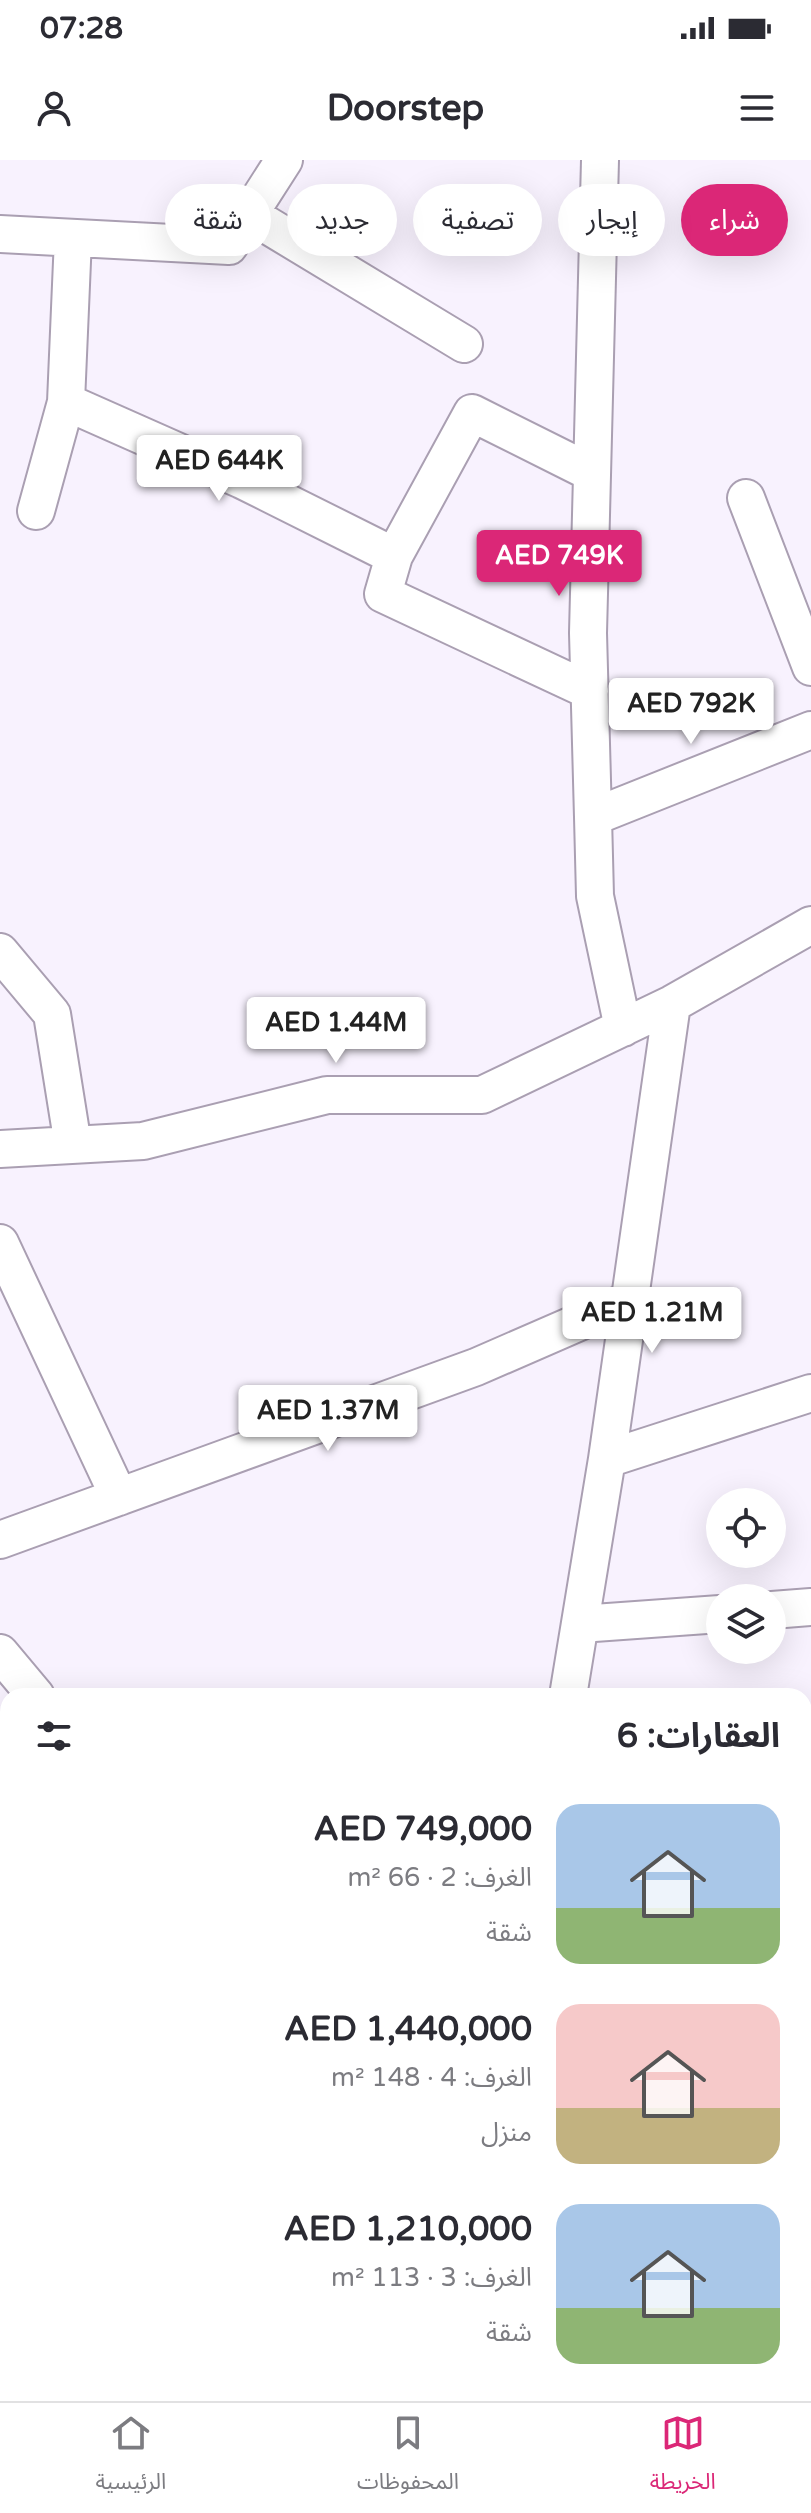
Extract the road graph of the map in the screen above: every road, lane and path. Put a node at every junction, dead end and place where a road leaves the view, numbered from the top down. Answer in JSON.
{"nodes":[{"id":1,"x":284,"y":160,"type":"edge"},
{"id":2,"x":600,"y":160,"type":"edge"},
{"id":3,"x":268,"y":184,"type":"edge"},
{"id":4,"x":271,"y":227,"type":"edge"},
{"id":5,"x":0,"y":234,"type":"edge"},
{"id":6,"x":73,"y":238,"type":"junction"},
{"id":7,"x":165,"y":243,"type":"edge"},
{"id":8,"x":464,"y":344,"type":"dead end"},
{"id":9,"x":66,"y":402,"type":"junction"},
{"id":10,"x":592,"y":473,"type":"junction"},
{"id":11,"x":746,"y":498,"type":"dead end"},
{"id":12,"x":36,"y":511,"type":"dead end"},
{"id":13,"x":394,"y":556,"type":"junction"},
{"id":14,"x":811,"y":667,"type":"edge"},
{"id":15,"x":590,"y":691,"type":"junction"},
{"id":16,"x":811,"y":730,"type":"edge"},
{"id":17,"x":593,"y":817,"type":"junction"},
{"id":18,"x":811,"y":925,"type":"edge"},
{"id":19,"x":0,"y":952,"type":"edge"},
{"id":20,"x":672,"y":1004,"type":"junction"},
{"id":21,"x":623,"y":1028,"type":"junction"},
{"id":22,"x":73,"y":1145,"type":"junction"},
{"id":23,"x":0,"y":1149,"type":"edge"},
{"id":24,"x":0,"y":1243,"type":"edge"},
{"id":25,"x":630,"y":1300,"type":"junction"},
{"id":26,"x":811,"y":1393,"type":"edge"},
{"id":27,"x":607,"y":1459,"type":"junction"},
{"id":28,"x":119,"y":1497,"type":"junction"},
{"id":29,"x":0,"y":1540,"type":"edge"},
{"id":30,"x":811,"y":1607,"type":"edge"},
{"id":31,"x":786,"y":1609,"type":"edge"},
{"id":32,"x":706,"y":1615,"type":"edge"},
{"id":33,"x":580,"y":1624,"type":"junction"},
{"id":34,"x":0,"y":1653,"type":"edge"},
{"id":35,"x":29,"y":1688,"type":"edge"},
{"id":36,"x":569,"y":1688,"type":"edge"}],
"edges":[{"from":1,"to":3,"type":"street"},
{"from":2,"to":10,"type":"street"},
{"from":4,"to":8,"type":"street"},
{"from":5,"to":6,"type":"street"},
{"from":6,"to":7,"type":"street"},
{"from":6,"to":9,"type":"street"},
{"from":9,"to":12,"type":"street"},
{"from":9,"to":13,"type":"street"},
{"from":10,"to":13,"type":"street"},
{"from":10,"to":15,"type":"street"},
{"from":11,"to":14,"type":"street"},
{"from":13,"to":15,"type":"street"},
{"from":15,"to":17,"type":"street"},
{"from":16,"to":17,"type":"street"},
{"from":17,"to":21,"type":"street"},
{"from":18,"to":20,"type":"street"},
{"from":19,"to":22,"type":"street"},
{"from":20,"to":21,"type":"street"},
{"from":20,"to":25,"type":"street"},
{"from":21,"to":22,"type":"street"},
{"from":22,"to":23,"type":"street"},
{"from":24,"to":28,"type":"street"},
{"from":25,"to":27,"type":"street"},
{"from":25,"to":28,"type":"street"},
{"from":26,"to":27,"type":"street"},
{"from":27,"to":33,"type":"street"},
{"from":28,"to":29,"type":"street"},
{"from":30,"to":31,"type":"street"},
{"from":32,"to":33,"type":"street"},
{"from":33,"to":36,"type":"street"},
{"from":34,"to":35,"type":"street"}]}
